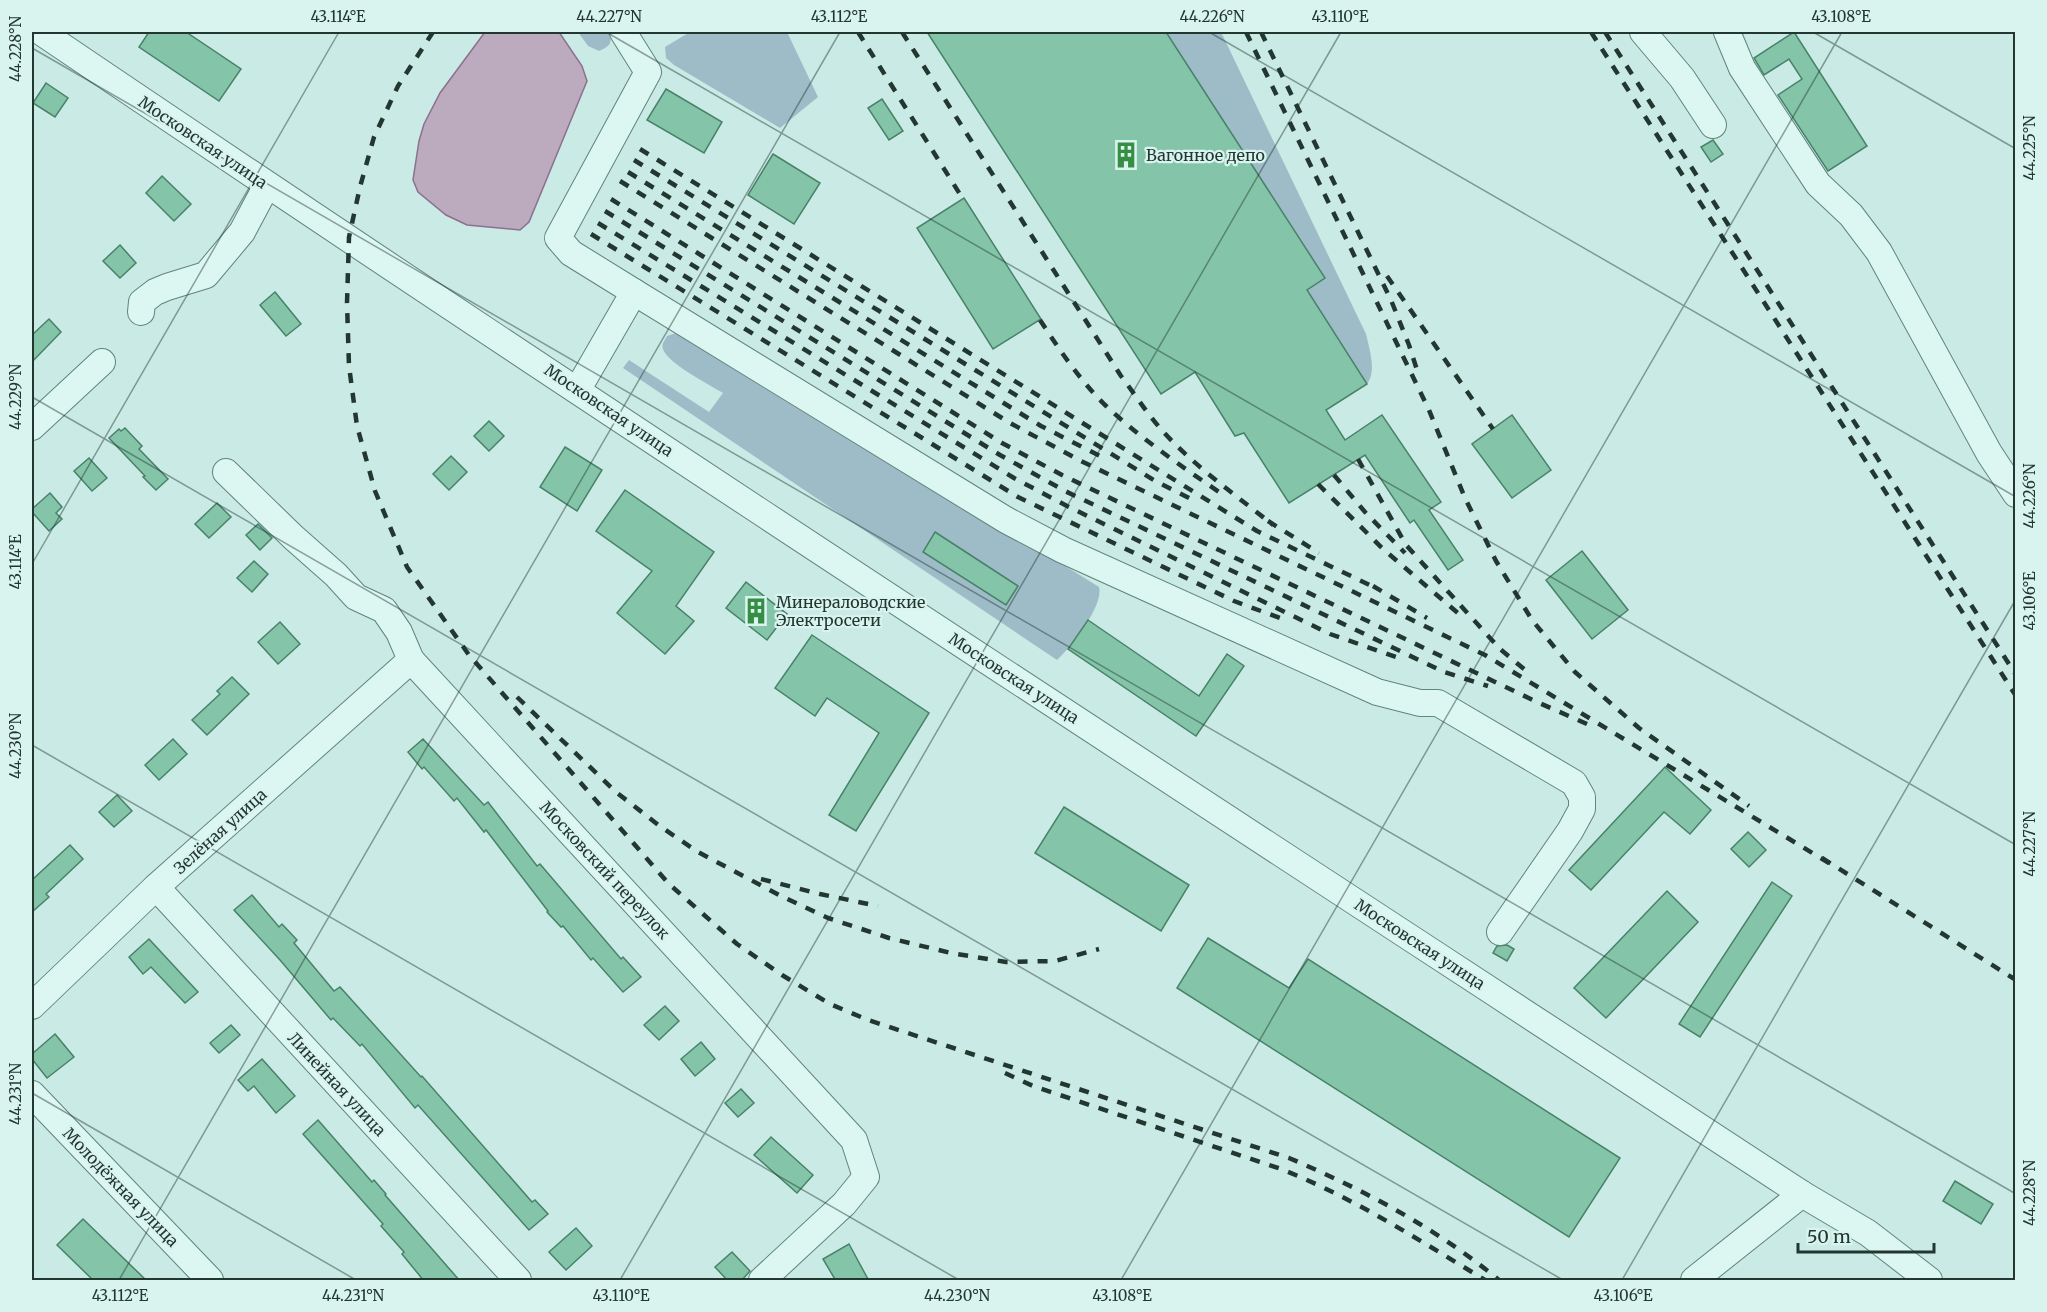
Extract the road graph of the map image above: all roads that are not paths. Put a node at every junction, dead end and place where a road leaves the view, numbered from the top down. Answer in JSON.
{"nodes":[{"id":1,"x":41,"y":32,"type":"edge"},
{"id":2,"x":623,"y":32,"type":"edge"},
{"id":3,"x":1643,"y":32,"type":"edge"},
{"id":4,"x":1727,"y":32,"type":"edge"},
{"id":5,"x":1713,"y":125,"type":"dead end"},
{"id":6,"x":267,"y":185,"type":"junction"},
{"id":7,"x":634,"y":292,"type":"junction"},
{"id":8,"x":141,"y":312,"type":"dead end"},
{"id":9,"x":102,"y":362,"type":"dead end"},
{"id":10,"x":578,"y":389,"type":"junction"},
{"id":11,"x":32,"y":428,"type":"edge"},
{"id":12,"x":226,"y":472,"type":"dead end"},
{"id":13,"x":2016,"y":494,"type":"edge"},
{"id":14,"x":411,"y":660,"type":"junction"},
{"id":15,"x":156,"y":887,"type":"junction"},
{"id":16,"x":1500,"y":932,"type":"dead end"},
{"id":17,"x":32,"y":1006,"type":"edge"},
{"id":18,"x":32,"y":1094,"type":"edge"},
{"id":19,"x":1802,"y":1194,"type":"junction"},
{"id":20,"x":210,"y":1281,"type":"edge"},
{"id":21,"x":518,"y":1281,"type":"edge"},
{"id":22,"x":762,"y":1281,"type":"edge"},
{"id":23,"x":1694,"y":1281,"type":"edge"},
{"id":24,"x":1929,"y":1281,"type":"edge"}],
"edges":[{"from":1,"to":6,"type":"street","name":"Московская улица"},
{"from":2,"to":7,"type":"street"},
{"from":3,"to":5,"type":"street"},
{"from":4,"to":13,"type":"street"},
{"from":6,"to":8,"type":"street"},
{"from":6,"to":10,"type":"street","name":"Московская улица"},
{"from":7,"to":10,"type":"street"},
{"from":7,"to":16,"type":"street"},
{"from":9,"to":11,"type":"street"},
{"from":10,"to":19,"type":"street","name":"Московская улица"},
{"from":12,"to":14,"type":"street","name":"Московский переулок"},
{"from":14,"to":15,"type":"street","name":"Зелёная улица"},
{"from":14,"to":22,"type":"street","name":"Московский переулок"},
{"from":15,"to":17,"type":"street","name":"Зелёная улица"},
{"from":15,"to":21,"type":"street","name":"Линейная улица"},
{"from":18,"to":20,"type":"street","name":"Молодёжная улица"},
{"from":19,"to":23,"type":"street"},
{"from":19,"to":24,"type":"street","name":"Московская улица"}]}
